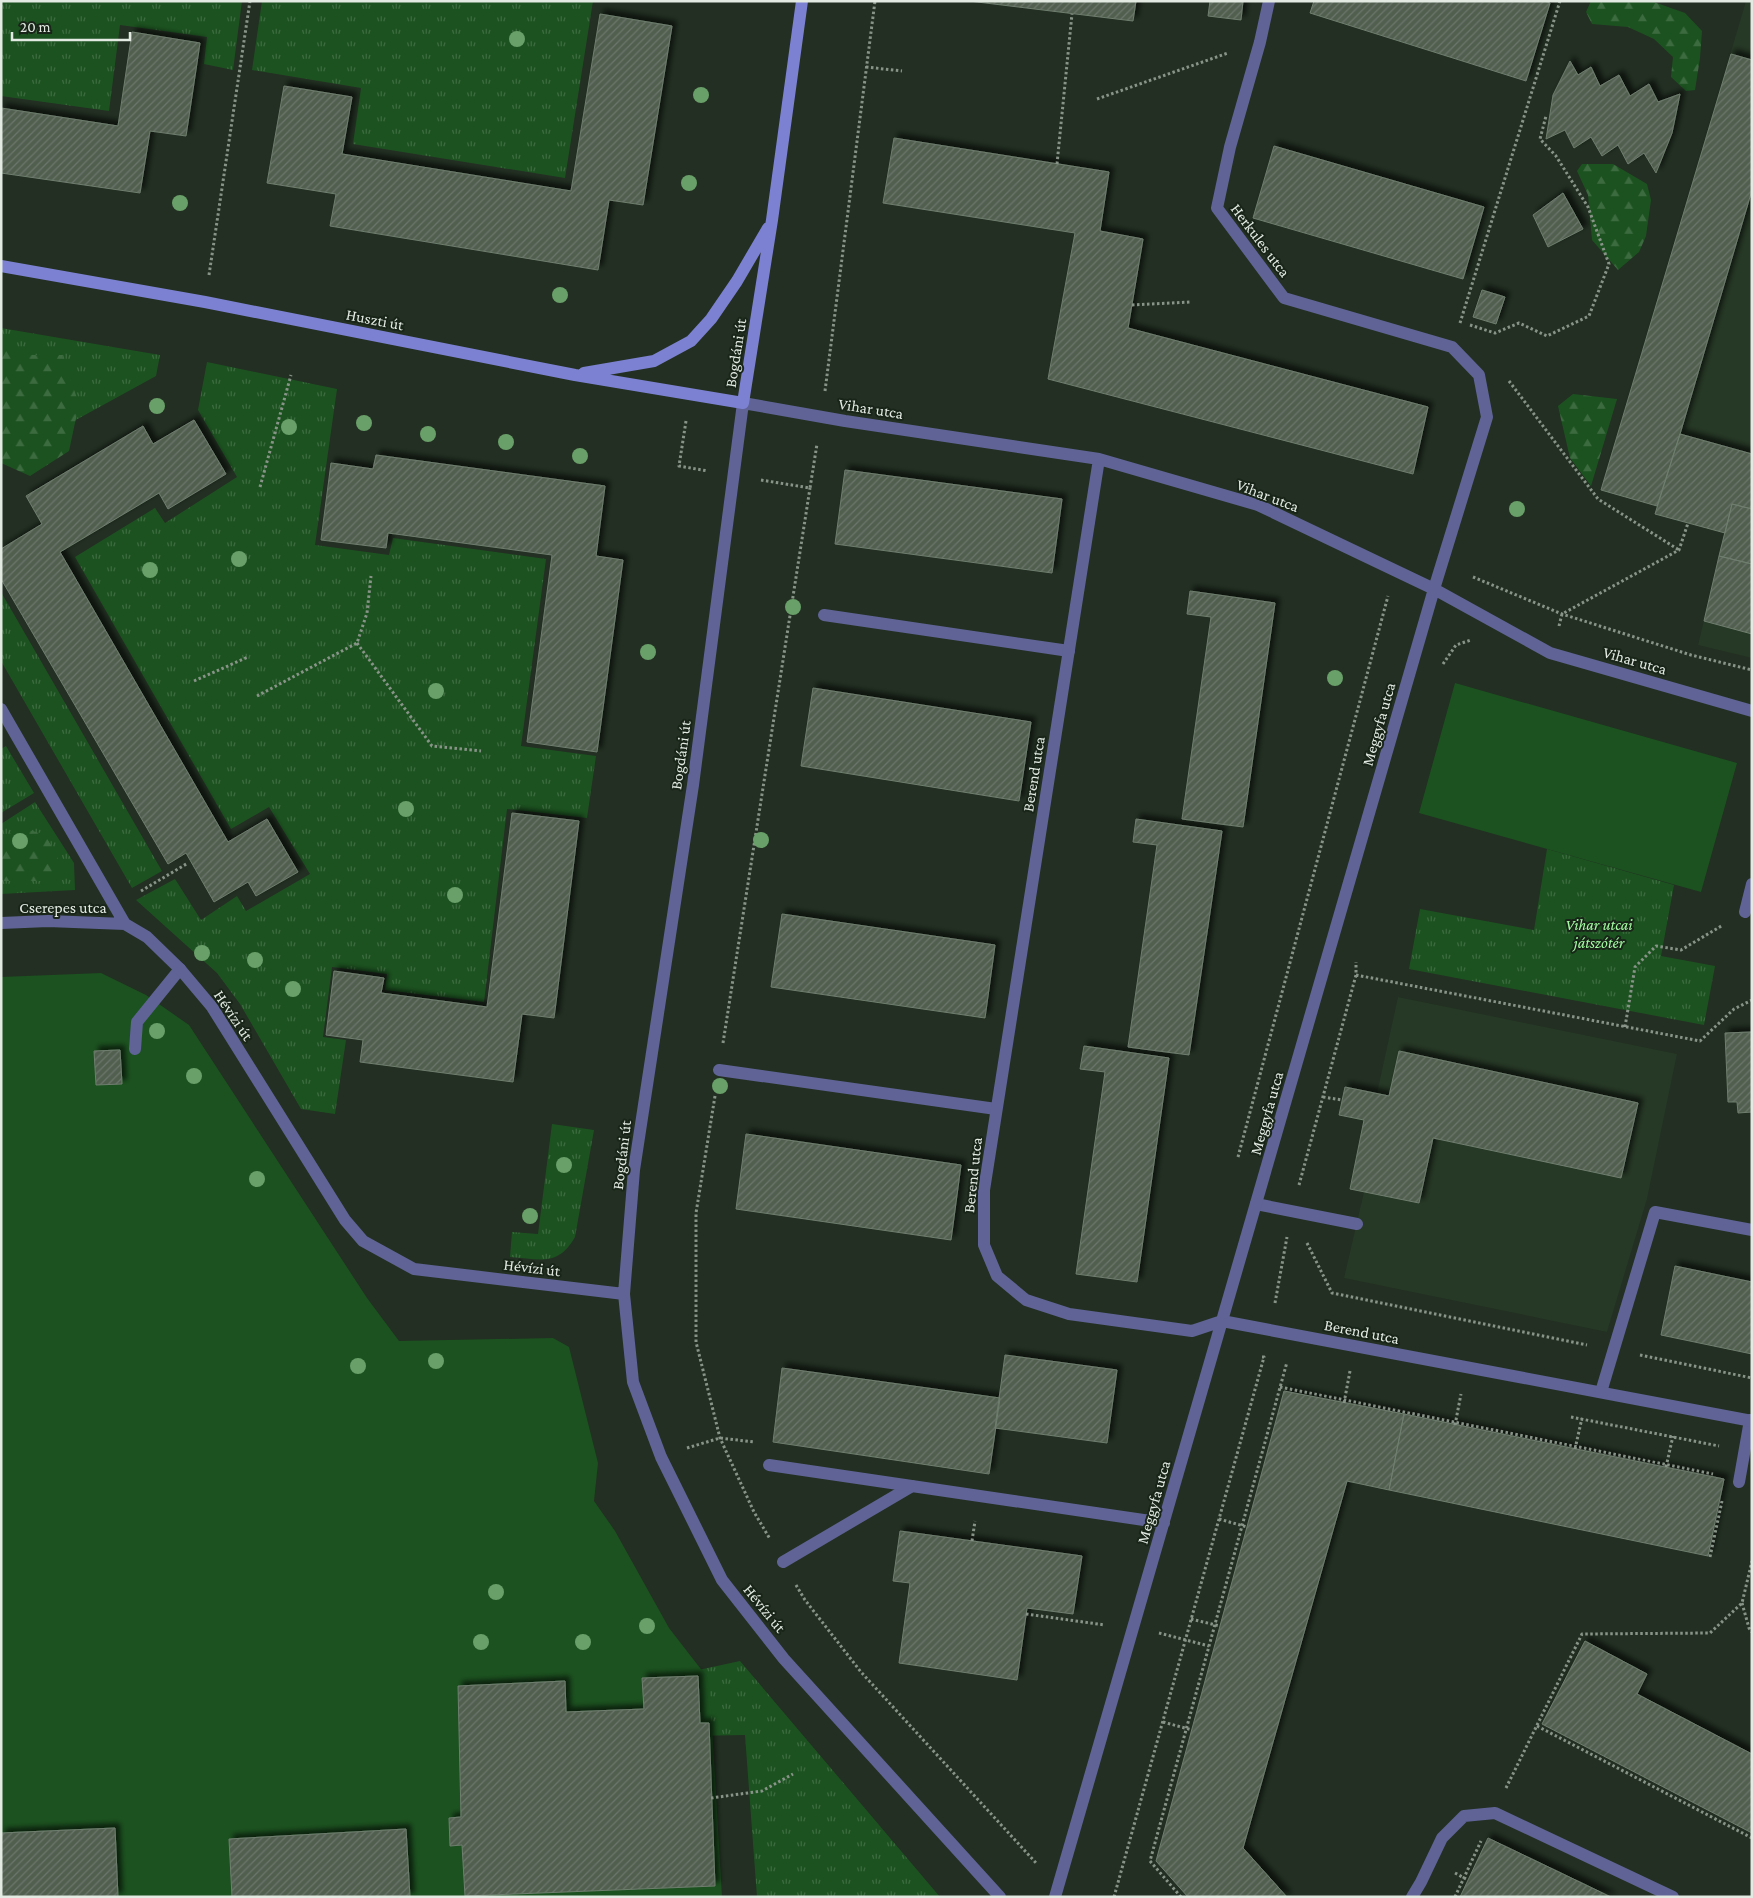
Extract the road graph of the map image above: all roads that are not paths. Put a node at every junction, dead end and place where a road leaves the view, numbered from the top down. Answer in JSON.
{"nodes":[{"id":1,"x":802,"y":1,"type":"edge"},
{"id":2,"x":1269,"y":1,"type":"edge"},
{"id":3,"x":772,"y":220,"type":"junction"},
{"id":4,"x":1,"y":266,"type":"edge"},
{"id":5,"x":1452,"y":347,"type":"joint"},
{"id":6,"x":574,"y":375,"type":"junction"},
{"id":7,"x":743,"y":404,"type":"junction"},
{"id":8,"x":1099,"y":460,"type":"junction"},
{"id":9,"x":1434,"y":589,"type":"junction"},
{"id":10,"x":824,"y":615,"type":"dead end"},
{"id":11,"x":1068,"y":651,"type":"junction"},
{"id":12,"x":1,"y":709,"type":"edge"},
{"id":13,"x":1752,"y":711,"type":"edge"},
{"id":14,"x":1752,"y":884,"type":"edge"},
{"id":15,"x":1745,"y":912,"type":"road end"},
{"id":16,"x":1,"y":923,"type":"edge"},
{"id":17,"x":125,"y":924,"type":"junction"},
{"id":18,"x":180,"y":969,"type":"junction"},
{"id":19,"x":135,"y":1049,"type":"dead end"},
{"id":20,"x":719,"y":1070,"type":"road end"},
{"id":21,"x":996,"y":1109,"type":"junction"},
{"id":22,"x":1256,"y":1204,"type":"junction"},
{"id":23,"x":1356,"y":1224,"type":"dead end"},
{"id":24,"x":1752,"y":1230,"type":"edge"},
{"id":25,"x":624,"y":1294,"type":"junction"},
{"id":26,"x":1222,"y":1322,"type":"junction"},
{"id":27,"x":1601,"y":1392,"type":"junction"},
{"id":28,"x":1751,"y":1421,"type":"edge"},
{"id":29,"x":770,"y":1465,"type":"road end"},
{"id":30,"x":1739,"y":1482,"type":"dead end"},
{"id":31,"x":912,"y":1486,"type":"junction"},
{"id":32,"x":1164,"y":1523,"type":"junction"},
{"id":33,"x":783,"y":1562,"type":"road end"},
{"id":34,"x":1057,"y":1892,"type":"edge"},
{"id":35,"x":1000,"y":1897,"type":"edge"},
{"id":36,"x":1412,"y":1897,"type":"edge"},
{"id":37,"x":1673,"y":1897,"type":"edge"}],
"edges":[{"from":1,"to":3,"type":"street","name":"Bogdáni út"},
{"from":2,"to":5,"type":"street","name":"Herkules utca"},
{"from":3,"to":6,"type":"street","name":"Bogdáni út"},
{"from":3,"to":7,"type":"street","name":"Bogdáni út"},
{"from":4,"to":6,"type":"street","name":"Huszti út"},
{"from":5,"to":9,"type":"street","name":"Meggyfa utca"},
{"from":6,"to":7,"type":"street","name":"Huszti út"},
{"from":7,"to":8,"type":"street","name":"Vihar utca"},
{"from":7,"to":25,"type":"street","name":"Bogdáni út"},
{"from":8,"to":9,"type":"street","name":"Vihar utca"},
{"from":8,"to":11,"type":"street","name":"Berend utca"},
{"from":9,"to":13,"type":"street","name":"Vihar utca"},
{"from":9,"to":22,"type":"street","name":"Meggyfa utca"},
{"from":10,"to":11,"type":"street"},
{"from":11,"to":21,"type":"street","name":"Berend utca"},
{"from":12,"to":17,"type":"street","name":"Hévízi út"},
{"from":14,"to":15,"type":"street"},
{"from":16,"to":17,"type":"street","name":"Cserepes utca"},
{"from":17,"to":18,"type":"street","name":"Hévízi út"},
{"from":18,"to":19,"type":"street"},
{"from":18,"to":25,"type":"street","name":"Hévízi út"},
{"from":20,"to":21,"type":"street"},
{"from":21,"to":26,"type":"street","name":"Berend utca"},
{"from":22,"to":23,"type":"street"},
{"from":22,"to":26,"type":"street","name":"Meggyfa utca"},
{"from":24,"to":27,"type":"street"},
{"from":25,"to":35,"type":"street","name":"Hévízi út"},
{"from":26,"to":27,"type":"street","name":"Berend utca"},
{"from":26,"to":32,"type":"street","name":"Meggyfa utca"},
{"from":27,"to":28,"type":"street","name":"Berend utca"},
{"from":28,"to":30,"type":"street"},
{"from":29,"to":31,"type":"street"},
{"from":31,"to":32,"type":"street"},
{"from":31,"to":33,"type":"street"},
{"from":32,"to":34,"type":"street","name":"Meggyfa utca"},
{"from":36,"to":37,"type":"street"}]}
